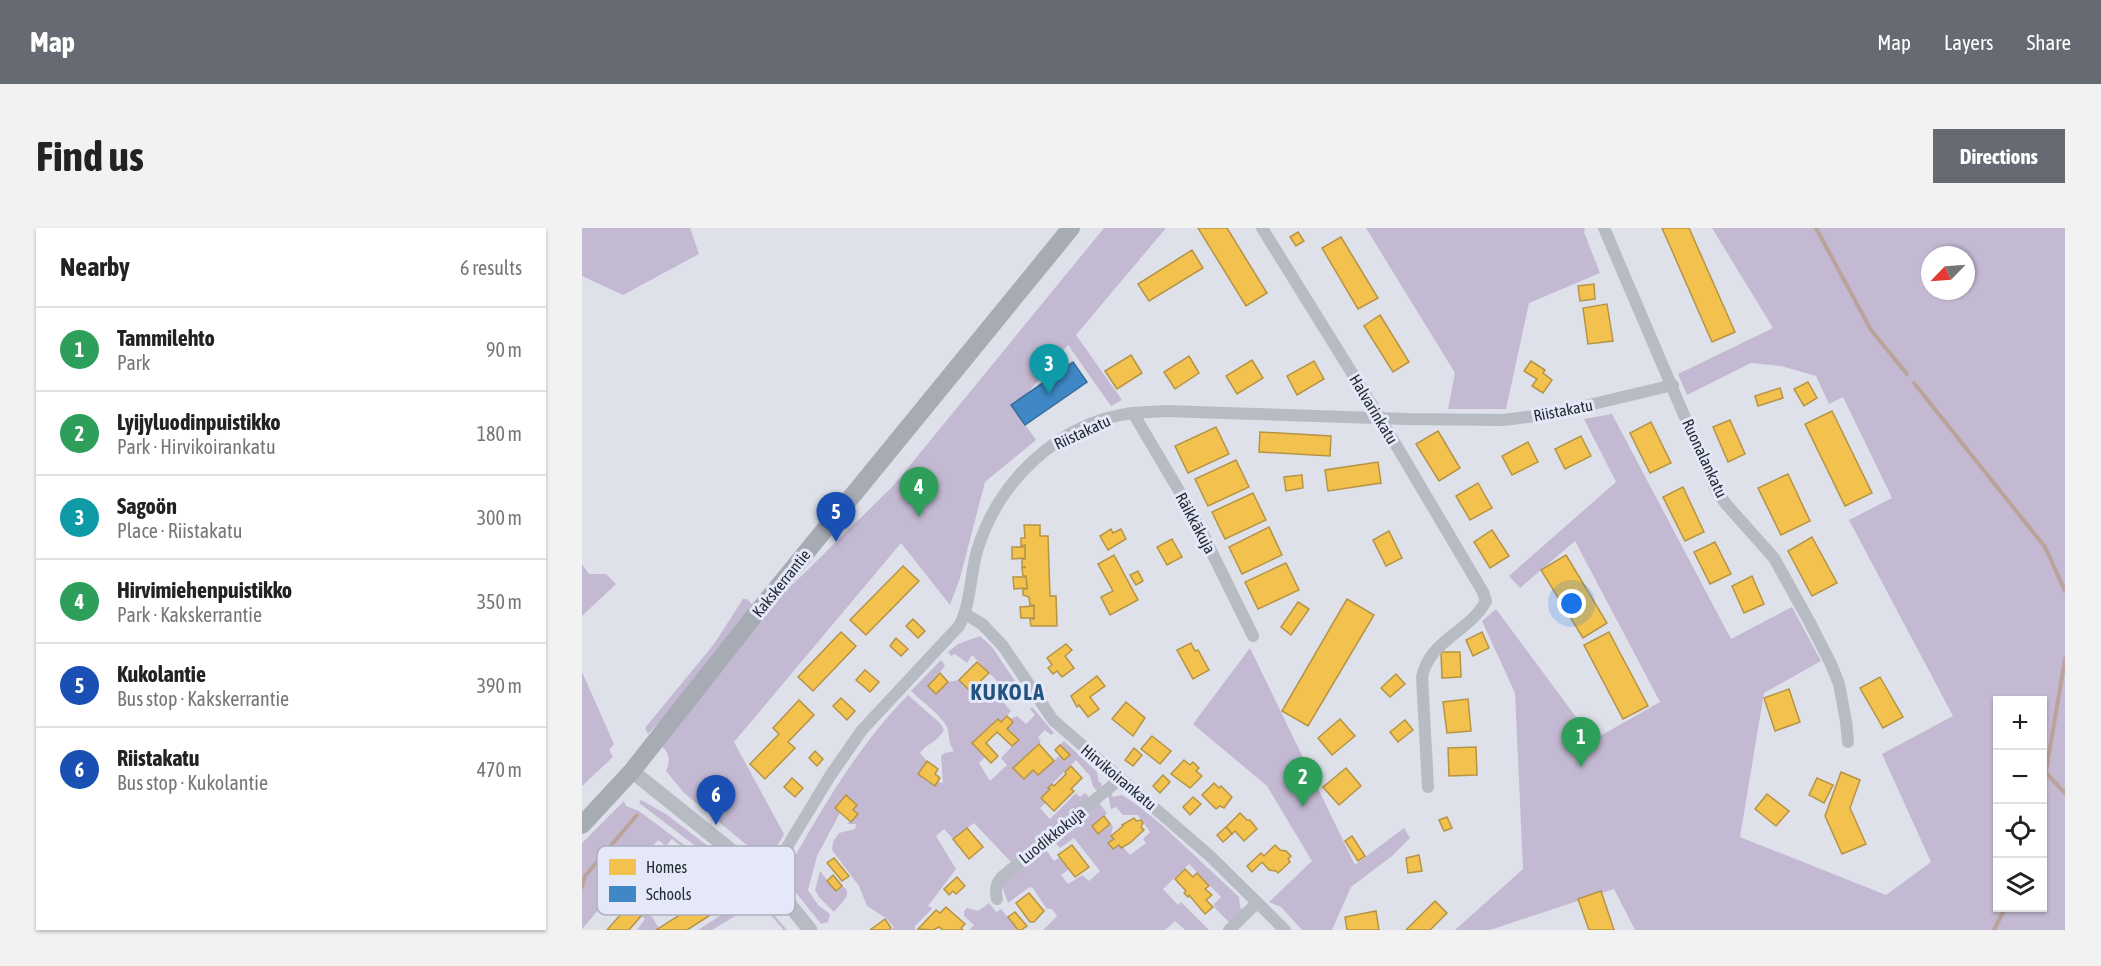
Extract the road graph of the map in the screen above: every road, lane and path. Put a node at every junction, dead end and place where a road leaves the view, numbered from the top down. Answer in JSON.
{"nodes":[{"id":1,"x":1071,"y":228,"type":"edge"},
{"id":2,"x":1262,"y":228,"type":"edge"},
{"id":3,"x":1604,"y":228,"type":"edge"},
{"id":4,"x":1673,"y":385,"type":"junction"},
{"id":5,"x":1133,"y":413,"type":"junction"},
{"id":6,"x":1380,"y":418,"type":"junction"},
{"id":7,"x":965,"y":614,"type":"junction"},
{"id":8,"x":1253,"y":636,"type":"dead end"},
{"id":9,"x":1848,"y":742,"type":"dead end"},
{"id":10,"x":632,"y":771,"type":"junction"},
{"id":11,"x":1120,"y":779,"type":"junction"},
{"id":12,"x":1428,"y":787,"type":"dead end"},
{"id":13,"x":582,"y":825,"type":"edge"},
{"id":14,"x":725,"y":846,"type":"edge"},
{"id":15,"x":788,"y":846,"type":"edge"},
{"id":16,"x":997,"y":898,"type":"dead end"},
{"id":17,"x":1257,"y":903,"type":"junction"},
{"id":18,"x":795,"y":911,"type":"edge"},
{"id":19,"x":810,"y":930,"type":"edge"},
{"id":20,"x":1229,"y":930,"type":"edge"},
{"id":21,"x":1285,"y":930,"type":"edge"}],
"edges":[{"from":1,"to":10,"type":"main road","name":"Kakskerrantie"},
{"from":2,"to":6,"type":"street","name":"Halvarinkatu"},
{"from":3,"to":4,"type":"street","name":"Ruonalankatu"},
{"from":4,"to":6,"type":"street","name":"Riistakatu"},
{"from":4,"to":9,"type":"street","name":"Ruonalankatu"},
{"from":5,"to":6,"type":"street","name":"Riistakatu"},
{"from":5,"to":7,"type":"street","name":"Riistakatu"},
{"from":5,"to":8,"type":"street","name":"Räikkäkuja"},
{"from":6,"to":12,"type":"street","name":"Halvarinkatu"},
{"from":7,"to":11,"type":"street","name":"Hirvikoirankatu"},
{"from":7,"to":15,"type":"street","name":"Riistakatu"},
{"from":10,"to":13,"type":"main road","name":"Kakskerrantie"},
{"from":10,"to":14,"type":"street"},
{"from":11,"to":16,"type":"street","name":"Luodikkokuja"},
{"from":11,"to":17,"type":"street","name":"Hirvikoirankatu"},
{"from":17,"to":20,"type":"street"},
{"from":17,"to":21,"type":"street","name":"Hirvikoirankatu"},
{"from":18,"to":19,"type":"street"}]}
